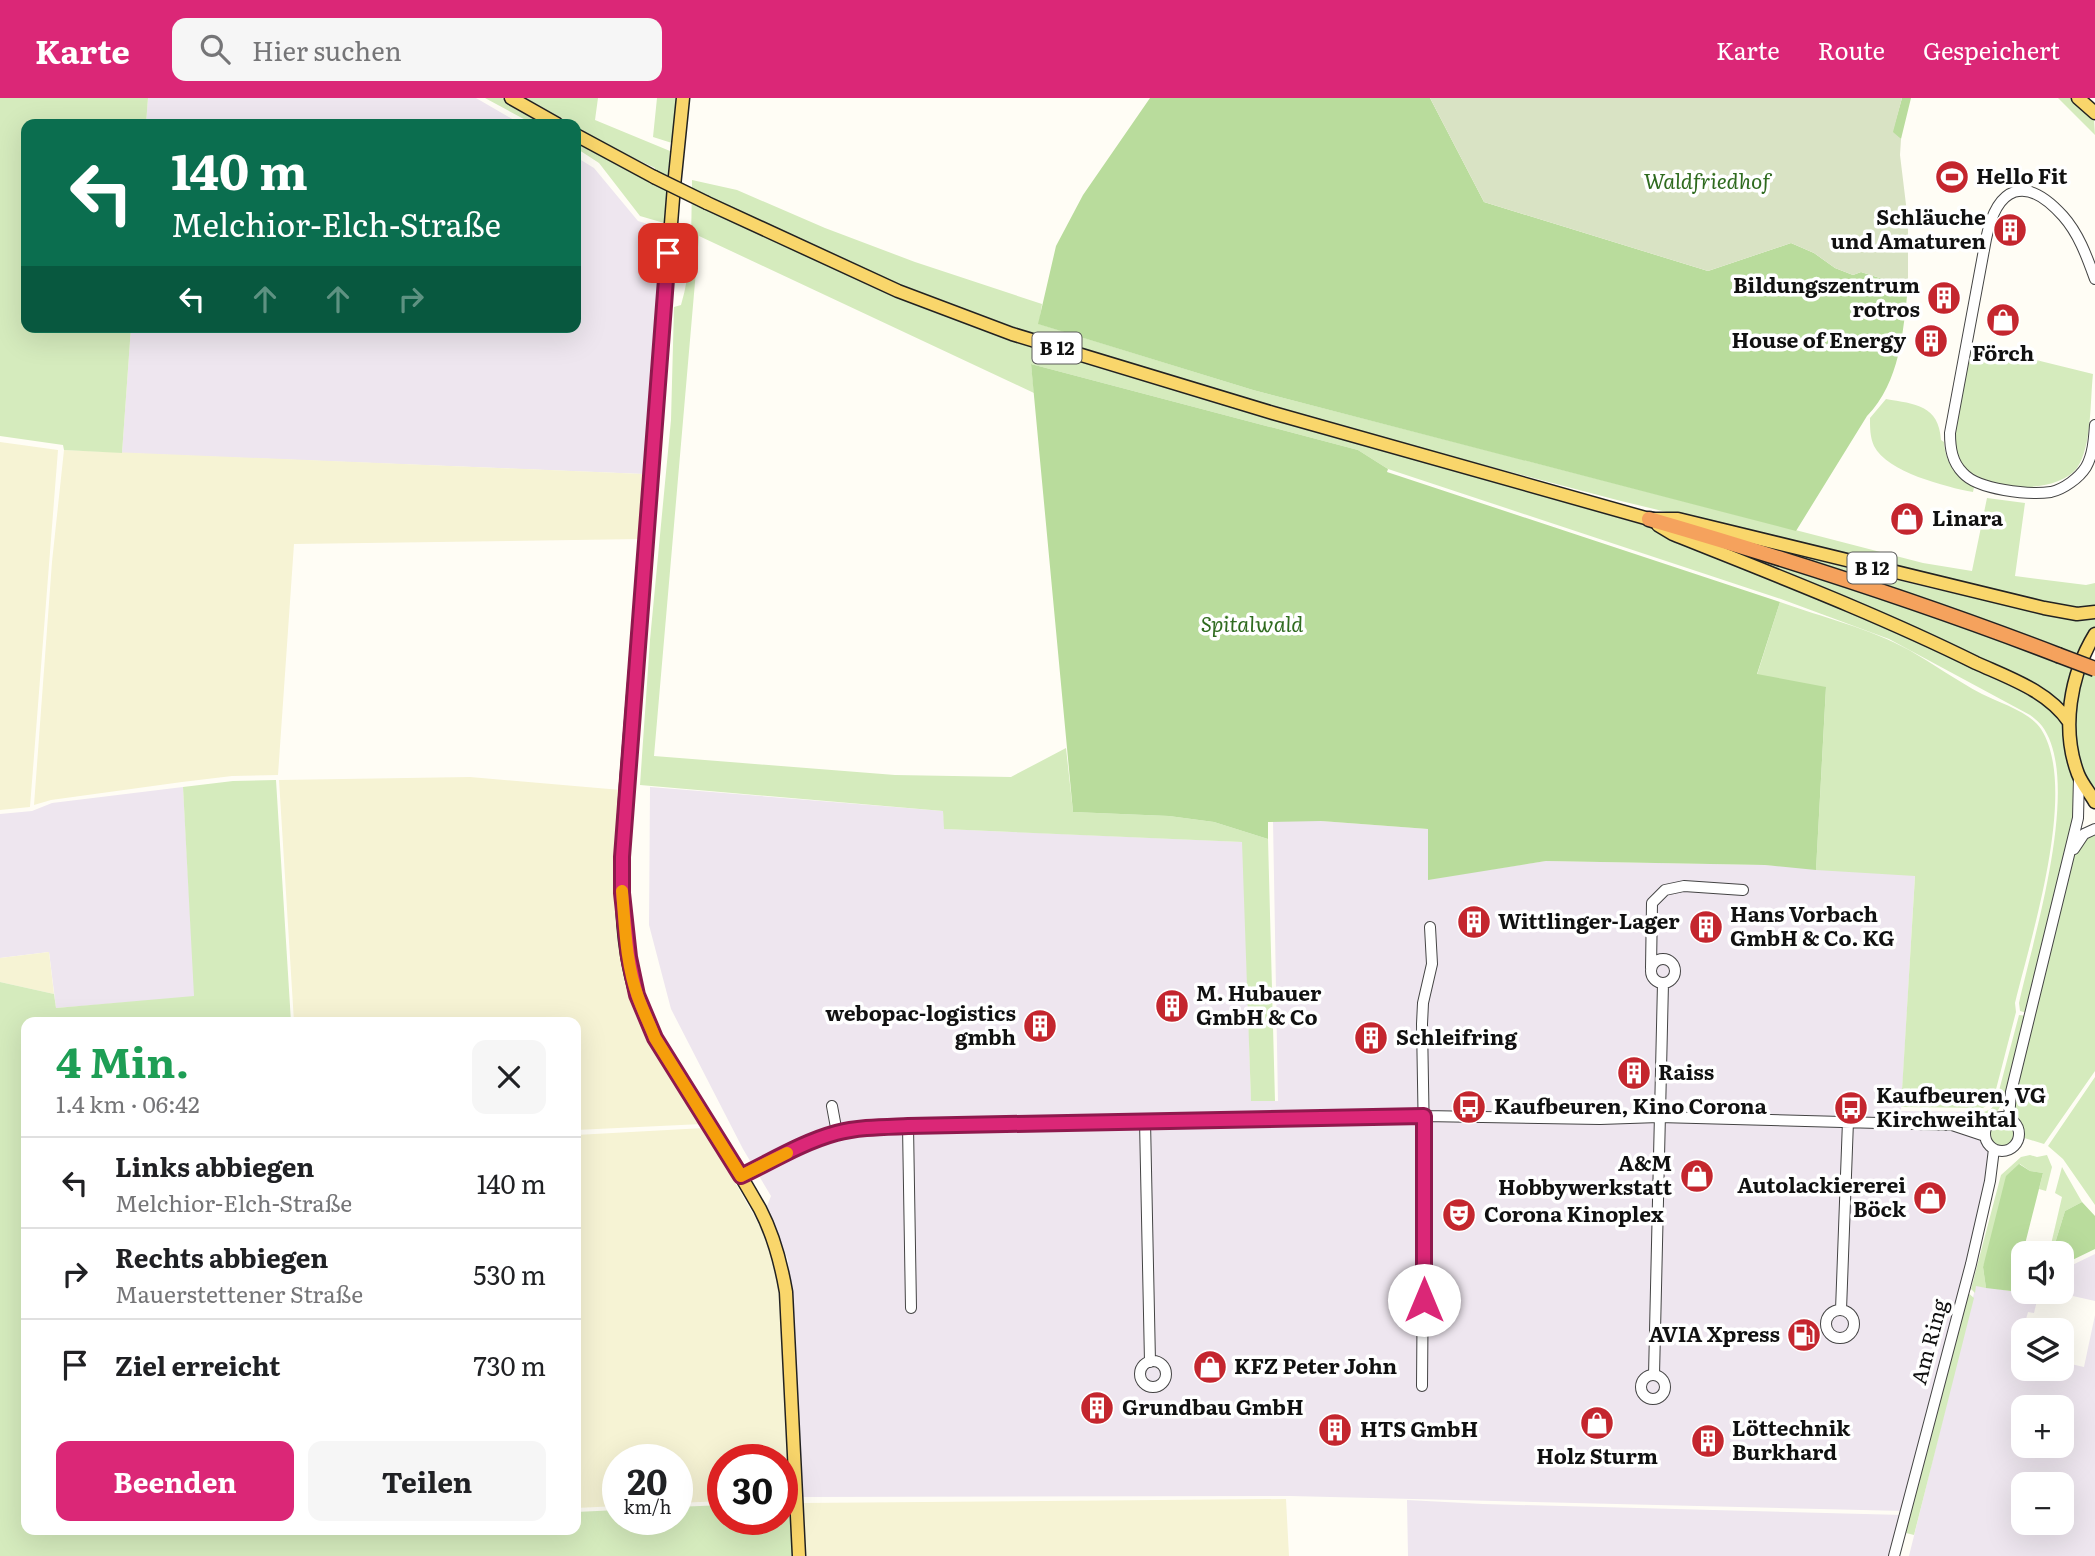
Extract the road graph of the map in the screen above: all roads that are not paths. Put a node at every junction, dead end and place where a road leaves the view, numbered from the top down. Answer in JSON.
{"nodes":[{"id":1,"x":511,"y":98,"type":"edge"},
{"id":2,"x":683,"y":98,"type":"edge"},
{"id":3,"x":2078,"y":98,"type":"edge"},
{"id":4,"x":2095,"y":113,"type":"edge"},
{"id":5,"x":548,"y":119,"type":"edge"},
{"id":6,"x":581,"y":138,"type":"edge"},
{"id":7,"x":2095,"y":279,"type":"edge"},
{"id":8,"x":2095,"y":425,"type":"edge"},
{"id":9,"x":1649,"y":519,"type":"junction"},
{"id":10,"x":2095,"y":612,"type":"edge"},
{"id":11,"x":2095,"y":634,"type":"edge"},
{"id":12,"x":2095,"y":669,"type":"edge"},
{"id":13,"x":2069,"y":722,"type":"junction"},
{"id":14,"x":2079,"y":776,"type":"junction"},
{"id":15,"x":2095,"y":802,"type":"edge"},
{"id":16,"x":2095,"y":829,"type":"edge"},
{"id":17,"x":2070,"y":859,"type":"junction"},
{"id":18,"x":1743,"y":890,"type":"dead end"},
{"id":19,"x":1430,"y":927,"type":"dead end"},
{"id":20,"x":1651,"y":968,"type":"junction"},
{"id":21,"x":1663,"y":983,"type":"junction"},
{"id":22,"x":832,"y":1106,"type":"dead end"},
{"id":23,"x":1424,"y":1116,"type":"junction"},
{"id":24,"x":1659,"y":1117,"type":"junction"},
{"id":25,"x":2000,"y":1119,"type":"junction"},
{"id":26,"x":1145,"y":1121,"type":"junction"},
{"id":27,"x":1848,"y":1121,"type":"junction"},
{"id":28,"x":1952,"y":1125,"type":"junction"},
{"id":29,"x":908,"y":1126,"type":"junction"},
{"id":30,"x":837,"y":1133,"type":"junction"},
{"id":31,"x":1985,"y":1136,"type":"junction"},
{"id":32,"x":1998,"y":1150,"type":"junction"},
{"id":33,"x":741,"y":1176,"type":"junction"},
{"id":34,"x":911,"y":1308,"type":"dead end"},
{"id":35,"x":1841,"y":1310,"type":"dead end"},
{"id":36,"x":1150,"y":1362,"type":"dead end"},
{"id":37,"x":1654,"y":1375,"type":"dead end"},
{"id":38,"x":1422,"y":1386,"type":"dead end"},
{"id":39,"x":799,"y":1556,"type":"edge"},
{"id":40,"x":1894,"y":1556,"type":"edge"}],
"edges":[{"from":1,"to":5,"type":"main road"},
{"from":2,"to":33,"type":"main road"},
{"from":3,"to":4,"type":"main road"},
{"from":6,"to":9,"type":"main road","number":"B 12","bridge":true},
{"from":7,"to":8,"type":"street"},
{"from":9,"to":10,"type":"main road","number":"B 12"},
{"from":9,"to":12,"type":"highway","number":"B 12","bridge":true},
{"from":9,"to":13,"type":"main road"},
{"from":11,"to":13,"type":"main road"},
{"from":13,"to":14,"type":"main road"},
{"from":14,"to":15,"type":"main road"},
{"from":14,"to":17,"type":"street","name":"Am Ring"},
{"from":16,"to":17,"type":"street","name":"Am Ring"},
{"from":17,"to":25,"type":"street","name":"Am Ring"},
{"from":18,"to":20,"type":"street"},
{"from":19,"to":23,"type":"street"},
{"from":20,"to":21,"type":"street"},
{"from":20,"to":21,"type":"street"},
{"from":21,"to":24,"type":"street"},
{"from":22,"to":30,"type":"street"},
{"from":23,"to":24,"type":"street"},
{"from":23,"to":26,"type":"street"},
{"from":23,"to":38,"type":"street"},
{"from":24,"to":27,"type":"street"},
{"from":24,"to":37,"type":"street"},
{"from":25,"to":28,"type":"street"},
{"from":25,"to":31,"type":"street","name":"Am Ring"},
{"from":25,"to":32,"type":"street","name":"Am Ring"},
{"from":26,"to":29,"type":"street"},
{"from":26,"to":36,"type":"street"},
{"from":27,"to":28,"type":"street"},
{"from":27,"to":35,"type":"street"},
{"from":28,"to":31,"type":"street"},
{"from":29,"to":30,"type":"street"},
{"from":29,"to":34,"type":"street"},
{"from":30,"to":33,"type":"street"},
{"from":31,"to":32,"type":"street"},
{"from":32,"to":40,"type":"street","name":"Am Ring"},
{"from":33,"to":39,"type":"main road"}]}
